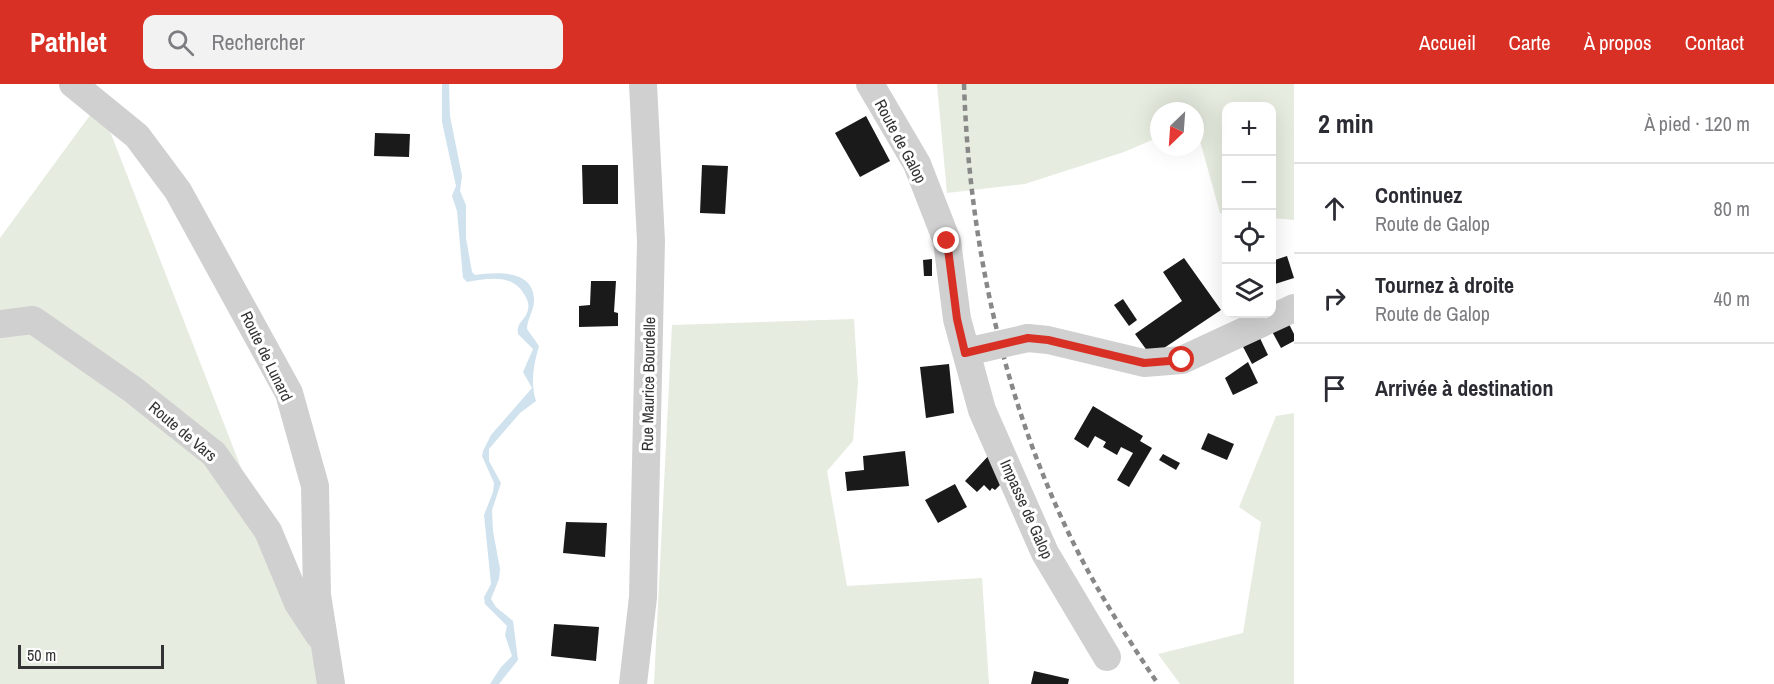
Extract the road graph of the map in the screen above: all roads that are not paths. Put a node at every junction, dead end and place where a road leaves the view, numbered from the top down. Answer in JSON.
{"nodes":[{"id":1,"x":73,"y":84,"type":"edge"},
{"id":2,"x":644,"y":84,"type":"edge"},
{"id":3,"x":870,"y":84,"type":"edge"},
{"id":4,"x":1294,"y":308,"type":"edge"},
{"id":5,"x":0,"y":324,"type":"edge"},
{"id":6,"x":970,"y":351,"type":"junction"},
{"id":7,"x":322,"y":641,"type":"junction"},
{"id":8,"x":1107,"y":657,"type":"dead end"},
{"id":9,"x":331,"y":684,"type":"edge"},
{"id":10,"x":633,"y":684,"type":"edge"}],
"edges":[{"from":1,"to":7,"type":"street","name":"Route de Lunard"},
{"from":2,"to":10,"type":"street","name":"Rue Maurice Bourdelle"},
{"from":3,"to":6,"type":"street","name":"Route de Galop"},
{"from":4,"to":6,"type":"street","bridge":true},
{"from":5,"to":7,"type":"street","name":"Route de Vars"},
{"from":6,"to":8,"type":"street","name":"Impasse de Galop"},
{"from":7,"to":9,"type":"street","name":"Route de Lunard"}]}
